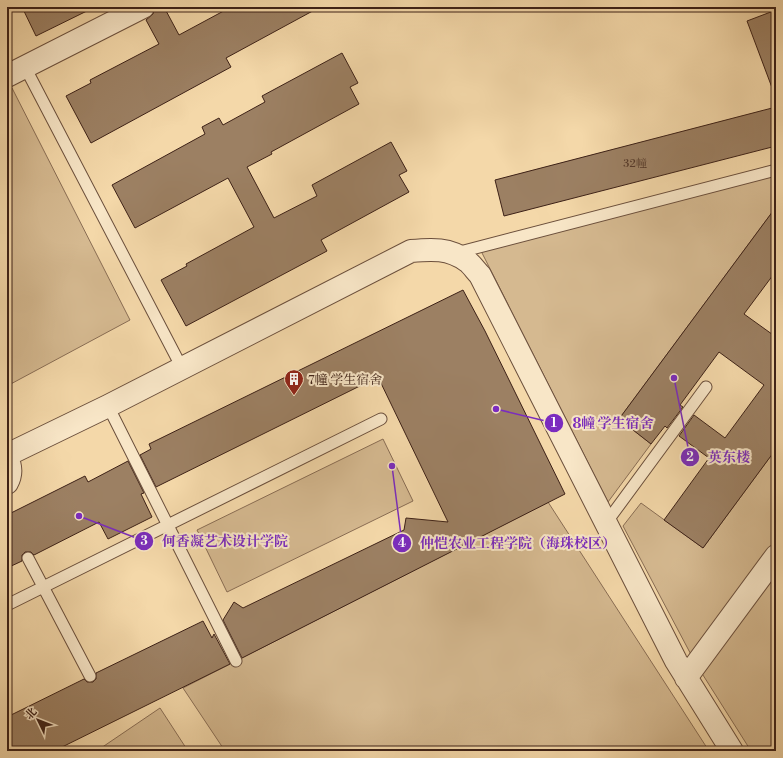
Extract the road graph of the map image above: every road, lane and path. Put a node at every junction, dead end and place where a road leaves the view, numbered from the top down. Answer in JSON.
{"nodes":[{"id":1,"x":143,"y":7,"type":"edge"},
{"id":2,"x":16,"y":71,"type":"edge"},
{"id":3,"x":776,"y":170,"type":"edge"},
{"id":4,"x":454,"y":253,"type":"junction"},
{"id":5,"x":182,"y":368,"type":"junction"},
{"id":6,"x":706,"y":387,"type":"dead end"},
{"id":7,"x":108,"y":406,"type":"junction"},
{"id":8,"x":381,"y":419,"type":"dead end"},
{"id":9,"x":7,"y":456,"type":"edge"},
{"id":10,"x":7,"y":483,"type":"edge"},
{"id":11,"x":606,"y":524,"type":"junction"},
{"id":12,"x":168,"y":525,"type":"junction"},
{"id":13,"x":776,"y":556,"type":"edge"},
{"id":14,"x":28,"y":558,"type":"dead end"},
{"id":15,"x":44,"y":587,"type":"junction"},
{"id":16,"x":7,"y":605,"type":"edge"},
{"id":17,"x":236,"y":661,"type":"dead end"},
{"id":18,"x":90,"y":676,"type":"dead end"},
{"id":19,"x":686,"y":678,"type":"junction"},
{"id":20,"x":732,"y":751,"type":"edge"}],
"edges":[{"from":1,"to":2,"type":"street"},
{"from":2,"to":5,"type":"lane"},
{"from":3,"to":4,"type":"lane"},
{"from":4,"to":5,"type":"street"},
{"from":4,"to":11,"type":"street"},
{"from":5,"to":7,"type":"street"},
{"from":6,"to":11,"type":"lane"},
{"from":7,"to":9,"type":"street"},
{"from":7,"to":12,"type":"lane"},
{"from":8,"to":12,"type":"lane"},
{"from":9,"to":10,"type":"street"},
{"from":11,"to":19,"type":"street"},
{"from":12,"to":15,"type":"lane"},
{"from":12,"to":17,"type":"lane"},
{"from":13,"to":19,"type":"street"},
{"from":14,"to":15,"type":"lane"},
{"from":15,"to":16,"type":"lane"},
{"from":15,"to":18,"type":"lane"},
{"from":19,"to":20,"type":"street"}]}
